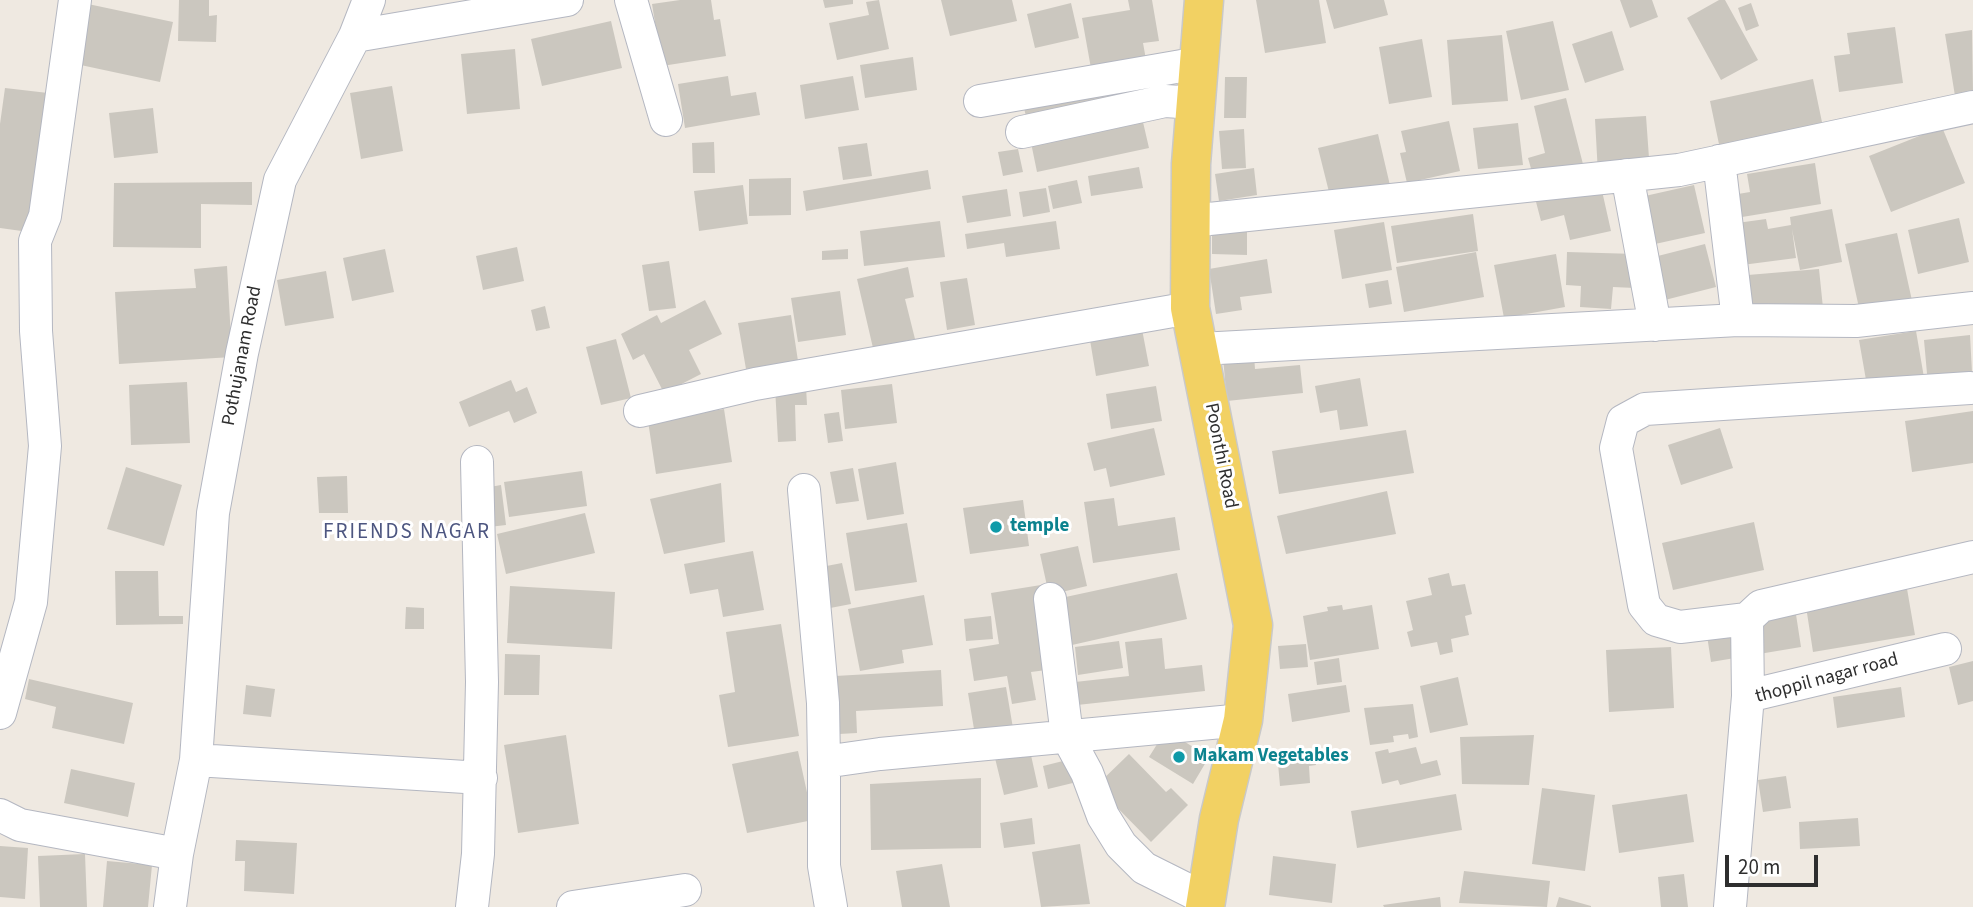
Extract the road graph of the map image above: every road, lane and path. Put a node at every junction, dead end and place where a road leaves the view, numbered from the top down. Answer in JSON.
{"nodes":[{"id":1,"x":75,"y":0,"type":"edge"},
{"id":2,"x":369,"y":0,"type":"edge"},
{"id":3,"x":567,"y":0,"type":"edge"},
{"id":4,"x":631,"y":0,"type":"edge"},
{"id":5,"x":1204,"y":0,"type":"edge"},
{"id":6,"x":355,"y":36,"type":"junction"},
{"id":7,"x":1199,"y":64,"type":"junction"},
{"id":8,"x":980,"y":101,"type":"dead end"},
{"id":9,"x":1196,"y":103,"type":"junction"},
{"id":10,"x":1973,"y":107,"type":"edge"},
{"id":11,"x":666,"y":120,"type":"dead end"},
{"id":12,"x":1021,"y":132,"type":"dead end"},
{"id":13,"x":1719,"y":161,"type":"junction"},
{"id":14,"x":1627,"y":176,"type":"junction"},
{"id":15,"x":1189,"y":220,"type":"junction"},
{"id":16,"x":1190,"y":308,"type":"junction"},
{"id":17,"x":1973,"y":308,"type":"edge"},
{"id":18,"x":1738,"y":320,"type":"junction"},
{"id":19,"x":1655,"y":325,"type":"junction"},
{"id":20,"x":1200,"y":349,"type":"junction"},
{"id":21,"x":1970,"y":388,"type":"dead end"},
{"id":22,"x":640,"y":411,"type":"dead end"},
{"id":23,"x":477,"y":463,"type":"dead end"},
{"id":24,"x":804,"y":490,"type":"dead end"},
{"id":25,"x":1973,"y":557,"type":"edge"},
{"id":26,"x":1049,"y":599,"type":"dead end"},
{"id":27,"x":1747,"y":619,"type":"junction"},
{"id":28,"x":1945,"y":649,"type":"dead end"},
{"id":29,"x":1748,"y":696,"type":"junction"},
{"id":30,"x":0,"y":713,"type":"edge"},
{"id":31,"x":1243,"y":720,"type":"junction"},
{"id":32,"x":1067,"y":736,"type":"junction"},
{"id":33,"x":196,"y":760,"type":"junction"},
{"id":34,"x":824,"y":762,"type":"junction"},
{"id":35,"x":481,"y":778,"type":"junction"},
{"id":36,"x":0,"y":815,"type":"edge"},
{"id":37,"x":177,"y":853,"type":"junction"},
{"id":38,"x":685,"y":890,"type":"dead end"},
{"id":39,"x":1205,"y":902,"type":"edge"},
{"id":40,"x":170,"y":907,"type":"edge"},
{"id":41,"x":472,"y":907,"type":"edge"},
{"id":42,"x":573,"y":907,"type":"edge"},
{"id":43,"x":831,"y":907,"type":"edge"},
{"id":44,"x":1730,"y":907,"type":"edge"}],
"edges":[{"from":1,"to":30,"type":"street"},
{"from":2,"to":6,"type":"street","name":"Pothujanam Road"},
{"from":3,"to":6,"type":"street"},
{"from":4,"to":11,"type":"street"},
{"from":5,"to":7,"type":"main road","name":"Poonthi Road"},
{"from":6,"to":33,"type":"street","name":"Pothujanam Road"},
{"from":7,"to":8,"type":"street"},
{"from":7,"to":9,"type":"main road","name":"Poonthi Road"},
{"from":9,"to":12,"type":"street"},
{"from":9,"to":15,"type":"main road","name":"Poonthi Road"},
{"from":10,"to":13,"type":"street"},
{"from":13,"to":14,"type":"street"},
{"from":13,"to":18,"type":"street"},
{"from":14,"to":15,"type":"street"},
{"from":14,"to":19,"type":"street"},
{"from":15,"to":16,"type":"main road","name":"Poonthi Road"},
{"from":16,"to":20,"type":"main road","name":"Poonthi Road"},
{"from":16,"to":22,"type":"street"},
{"from":17,"to":18,"type":"street"},
{"from":18,"to":19,"type":"street"},
{"from":19,"to":20,"type":"street"},
{"from":20,"to":31,"type":"main road","name":"Poonthi Road"},
{"from":21,"to":27,"type":"street"},
{"from":23,"to":35,"type":"street"},
{"from":24,"to":34,"type":"street"},
{"from":25,"to":27,"type":"street"},
{"from":26,"to":32,"type":"street"},
{"from":27,"to":29,"type":"street"},
{"from":28,"to":29,"type":"street","name":"thoppil nagar road"},
{"from":29,"to":44,"type":"street","name":"thoppil nagar road"},
{"from":31,"to":32,"type":"street"},
{"from":31,"to":39,"type":"main road","name":"Poonthi Road"},
{"from":32,"to":34,"type":"street"},
{"from":32,"to":39,"type":"street"},
{"from":33,"to":35,"type":"street"},
{"from":33,"to":37,"type":"street","name":"Pothujanam Road"},
{"from":34,"to":43,"type":"street"},
{"from":35,"to":41,"type":"street"},
{"from":36,"to":37,"type":"street"},
{"from":37,"to":40,"type":"street","name":"Pothujanam Road"},
{"from":38,"to":42,"type":"street"}]}
